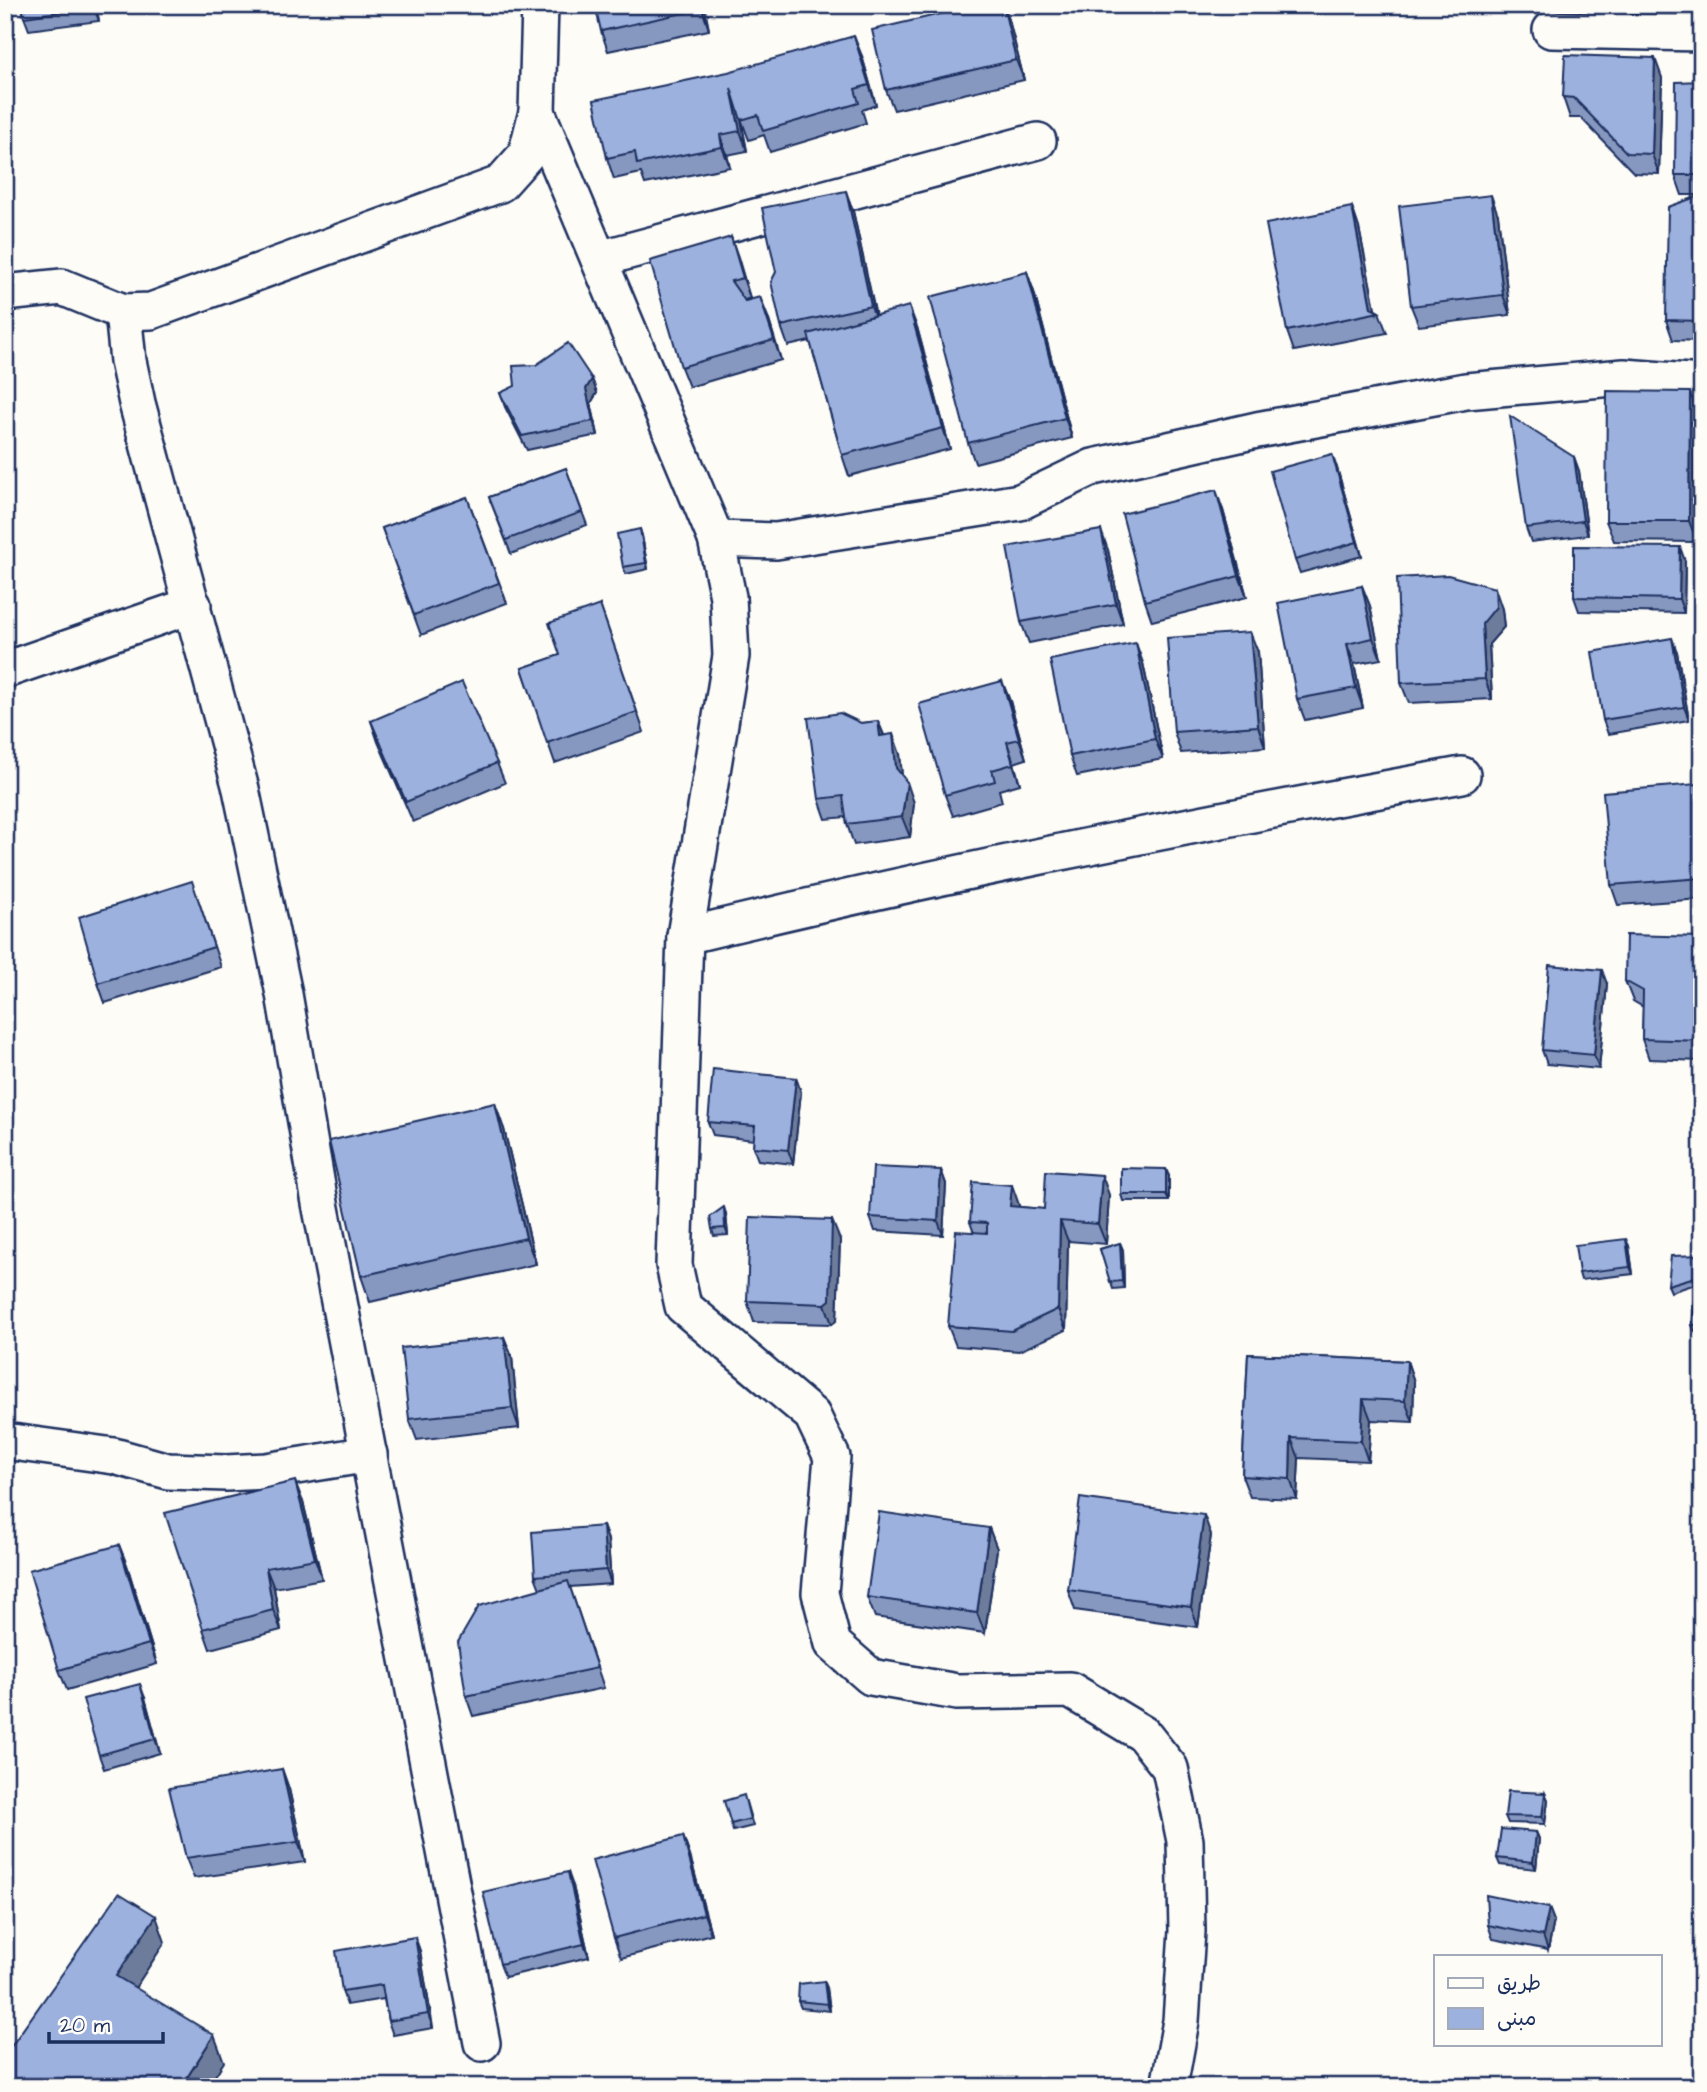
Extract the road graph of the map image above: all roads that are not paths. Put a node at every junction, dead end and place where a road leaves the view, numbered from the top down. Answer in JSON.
{"nodes":[{"id":1,"x":540,"y":5,"type":"edge"},
{"id":2,"x":1551,"y":30,"type":"dead end"},
{"id":3,"x":1702,"y":33,"type":"edge"},
{"id":4,"x":537,"y":112,"type":"junction"},
{"id":5,"x":1038,"y":141,"type":"dead end"},
{"id":6,"x":599,"y":259,"type":"junction"},
{"id":7,"x":5,"y":293,"type":"edge"},
{"id":8,"x":123,"y":312,"type":"junction"},
{"id":9,"x":1702,"y":383,"type":"edge"},
{"id":10,"x":716,"y":539,"type":"junction"},
{"id":11,"x":192,"y":605,"type":"junction"},
{"id":12,"x":5,"y":670,"type":"edge"},
{"id":13,"x":1462,"y":775,"type":"dead end"},
{"id":14,"x":685,"y":936,"type":"junction"},
{"id":15,"x":5,"y":1441,"type":"edge"},
{"id":16,"x":369,"y":1454,"type":"junction"},
{"id":17,"x":482,"y":2043,"type":"dead end"},
{"id":18,"x":1169,"y":2087,"type":"edge"}],
"edges":[{"from":1,"to":4,"type":"street"},
{"from":2,"to":3,"type":"street"},
{"from":4,"to":6,"type":"street"},
{"from":4,"to":8,"type":"street"},
{"from":5,"to":6,"type":"street"},
{"from":6,"to":10,"type":"street"},
{"from":7,"to":8,"type":"street"},
{"from":8,"to":11,"type":"street"},
{"from":9,"to":10,"type":"street"},
{"from":10,"to":14,"type":"street"},
{"from":11,"to":12,"type":"street"},
{"from":11,"to":16,"type":"street"},
{"from":13,"to":14,"type":"street"},
{"from":14,"to":18,"type":"street"},
{"from":15,"to":16,"type":"street"},
{"from":16,"to":17,"type":"street"}]}
